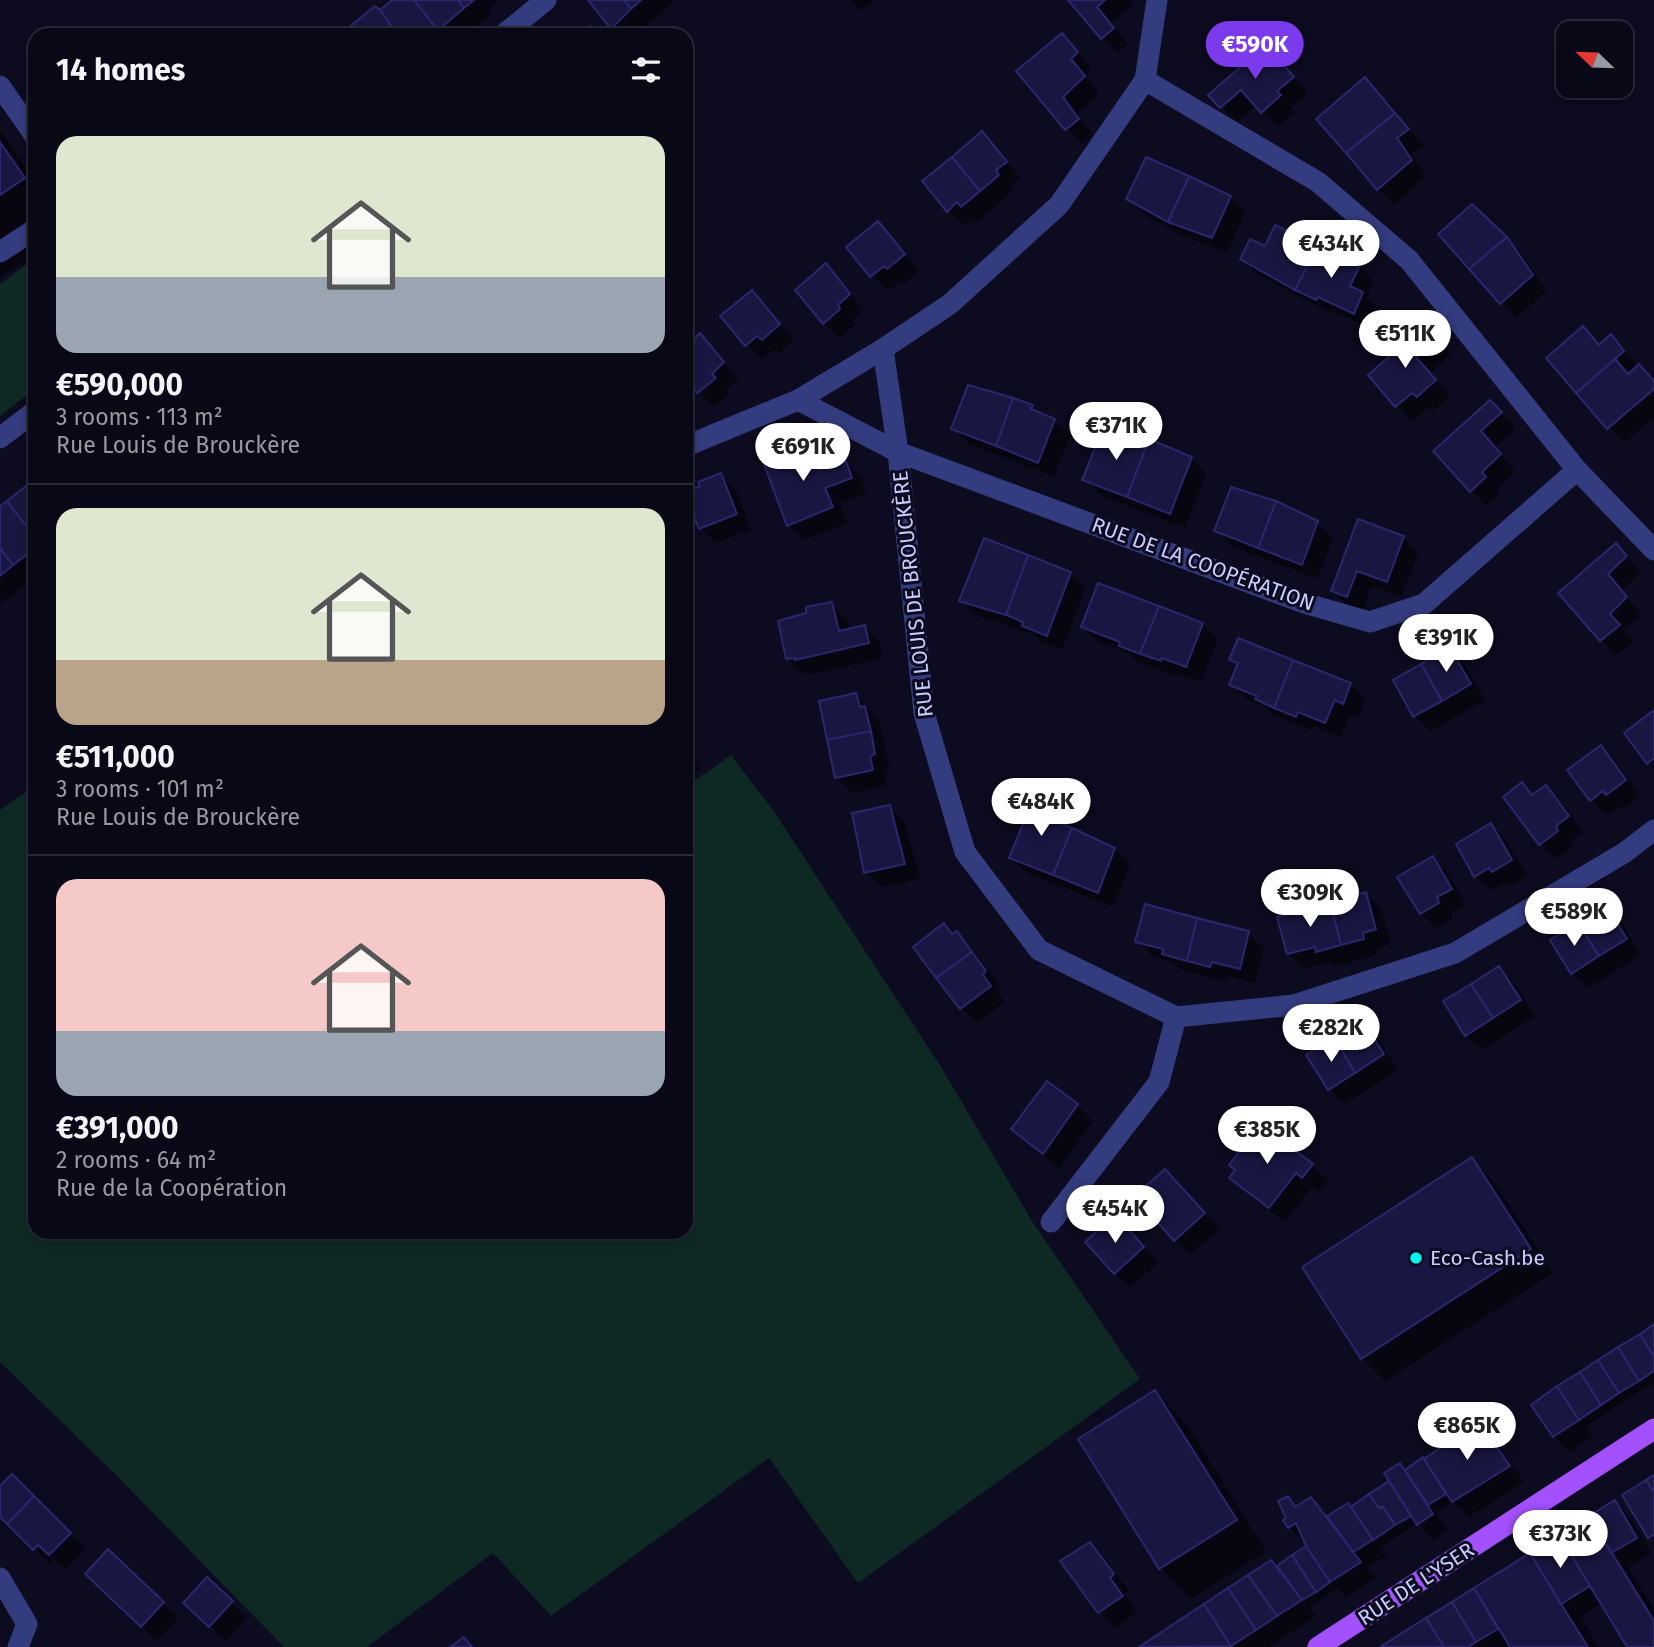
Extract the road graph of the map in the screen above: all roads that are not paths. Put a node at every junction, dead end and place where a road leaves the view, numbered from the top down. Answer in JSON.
{"nodes":[{"id":1,"x":546,"y":0,"type":"edge"},
{"id":2,"x":1157,"y":0,"type":"edge"},
{"id":3,"x":512,"y":28,"type":"edge"},
{"id":4,"x":1145,"y":79,"type":"junction"},
{"id":5,"x":0,"y":86,"type":"edge"},
{"id":6,"x":28,"y":126,"type":"edge"},
{"id":7,"x":28,"y":234,"type":"edge"},
{"id":8,"x":0,"y":252,"type":"edge"},
{"id":9,"x":883,"y":349,"type":"junction"},
{"id":10,"x":798,"y":400,"type":"junction"},
{"id":11,"x":28,"y":416,"type":"edge"},
{"id":12,"x":0,"y":438,"type":"edge"},
{"id":13,"x":693,"y":443,"type":"edge"},
{"id":14,"x":898,"y":452,"type":"junction"},
{"id":15,"x":1577,"y":470,"type":"junction"},
{"id":16,"x":1654,"y":550,"type":"edge"},
{"id":17,"x":1654,"y":830,"type":"edge"},
{"id":18,"x":1176,"y":1017,"type":"junction"},
{"id":19,"x":1051,"y":1222,"type":"dead end"},
{"id":20,"x":1654,"y":1429,"type":"edge"},
{"id":21,"x":0,"y":1578,"type":"edge"},
{"id":22,"x":18,"y":1647,"type":"edge"},
{"id":23,"x":1318,"y":1647,"type":"edge"}],
"edges":[{"from":1,"to":3,"type":"street"},
{"from":2,"to":4,"type":"street"},
{"from":4,"to":9,"type":"street"},
{"from":4,"to":15,"type":"street"},
{"from":5,"to":6,"type":"street"},
{"from":7,"to":8,"type":"street"},
{"from":9,"to":10,"type":"street"},
{"from":9,"to":14,"type":"street","name":"RUE LOUIS DE BROUCKÈRE"},
{"from":10,"to":13,"type":"street"},
{"from":10,"to":14,"type":"street","name":"RUE DE LA COOPÉRATION"},
{"from":11,"to":12,"type":"street"},
{"from":14,"to":15,"type":"street","name":"RUE DE LA COOPÉRATION"},
{"from":14,"to":18,"type":"street","name":"RUE LOUIS DE BROUCKÈRE"},
{"from":15,"to":16,"type":"street"},
{"from":17,"to":18,"type":"street"},
{"from":18,"to":19,"type":"street"},
{"from":20,"to":23,"type":"main road","name":"RUE DE L'YSER"},
{"from":21,"to":22,"type":"street"}]}
